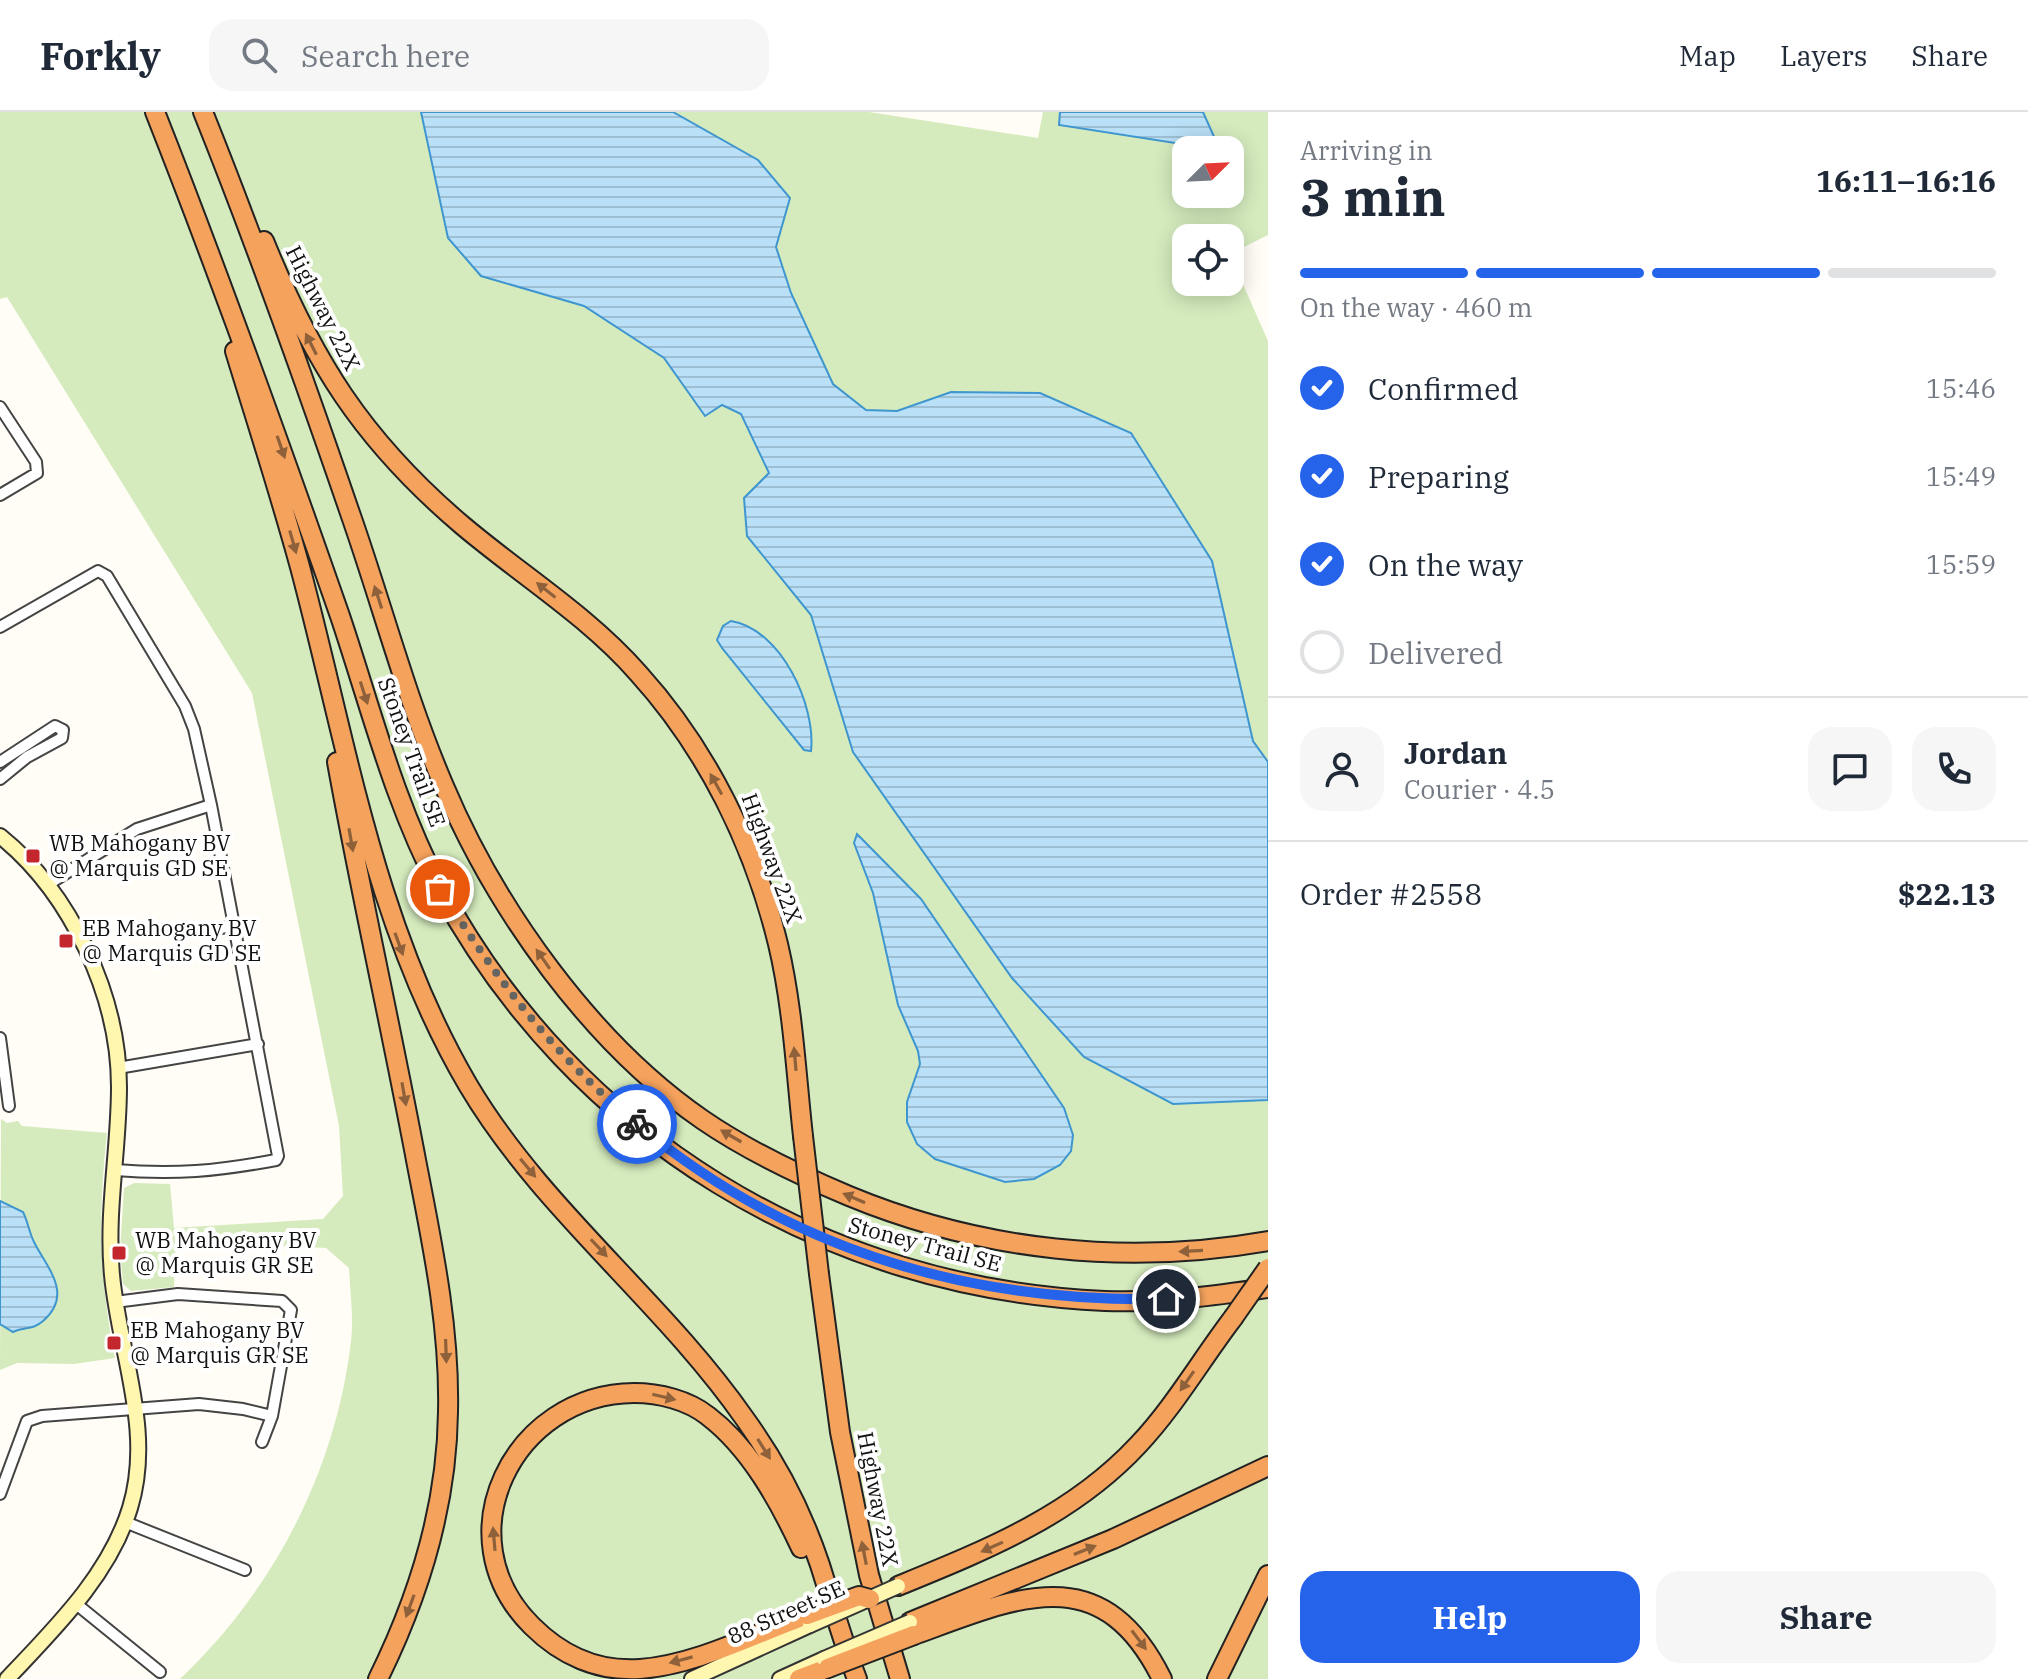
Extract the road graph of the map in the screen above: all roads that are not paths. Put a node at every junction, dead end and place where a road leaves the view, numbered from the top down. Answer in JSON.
{"nodes":[{"id":1,"x":155,"y":112,"type":"edge"},
{"id":2,"x":203,"y":112,"type":"edge"},
{"id":3,"x":212,"y":134,"type":"junction"},
{"id":4,"x":220,"y":278,"type":"junction"},
{"id":5,"x":0,"y":407,"type":"edge"},
{"id":6,"x":0,"y":495,"type":"edge"},
{"id":7,"x":0,"y":627,"type":"edge"},
{"id":8,"x":332,"y":707,"type":"junction"},
{"id":9,"x":0,"y":762,"type":"edge"},
{"id":10,"x":0,"y":779,"type":"edge"},
{"id":11,"x":211,"y":805,"type":"junction"},
{"id":12,"x":0,"y":836,"type":"edge"},
{"id":13,"x":47,"y":885,"type":"junction"},
{"id":14,"x":234,"y":925,"type":"junction"},
{"id":15,"x":210,"y":931,"type":"dead end"},
{"id":16,"x":0,"y":1038,"type":"edge"},
{"id":17,"x":258,"y":1044,"type":"junction"},
{"id":18,"x":118,"y":1068,"type":"junction"},
{"id":19,"x":9,"y":1106,"type":"dead end"},
{"id":20,"x":115,"y":1170,"type":"junction"},
{"id":21,"x":1268,"y":1241,"type":"edge"},
{"id":22,"x":1268,"y":1268,"type":"edge"},
{"id":23,"x":1268,"y":1288,"type":"edge"},
{"id":24,"x":115,"y":1302,"type":"junction"},
{"id":25,"x":135,"y":1409,"type":"junction"},
{"id":26,"x":272,"y":1416,"type":"junction"},
{"id":27,"x":262,"y":1442,"type":"dead end"},
{"id":28,"x":1268,"y":1466,"type":"edge"},
{"id":29,"x":0,"y":1494,"type":"edge"},
{"id":30,"x":125,"y":1522,"type":"junction"},
{"id":31,"x":245,"y":1570,"type":"dead end"},
{"id":32,"x":1268,"y":1575,"type":"edge"},
{"id":33,"x":898,"y":1586,"type":"joint"},
{"id":34,"x":870,"y":1599,"type":"joint"},
{"id":35,"x":75,"y":1603,"type":"junction"},
{"id":36,"x":808,"y":1620,"type":"junction"},
{"id":37,"x":837,"y":1623,"type":"junction"},
{"id":38,"x":883,"y":1629,"type":"junction"},
{"id":39,"x":912,"y":1629,"type":"junction"},
{"id":40,"x":826,"y":1664,"type":"junction"},
{"id":41,"x":160,"y":1672,"type":"dead end"},
{"id":42,"x":7,"y":1679,"type":"edge"},
{"id":43,"x":378,"y":1679,"type":"edge"},
{"id":44,"x":692,"y":1679,"type":"edge"},
{"id":45,"x":780,"y":1679,"type":"edge"},
{"id":46,"x":799,"y":1679,"type":"edge"},
{"id":47,"x":857,"y":1679,"type":"edge"},
{"id":48,"x":900,"y":1679,"type":"edge"},
{"id":49,"x":908,"y":1679,"type":"edge"},
{"id":50,"x":1162,"y":1679,"type":"edge"},
{"id":51,"x":1217,"y":1679,"type":"edge"}],
"edges":[{"from":1,"to":4,"type":"highway","name":"Stoney Trail SE"},
{"from":2,"to":3,"type":"highway","name":"Stoney Trail SE"},
{"from":21,"to":3,"type":"highway","name":"Stoney Trail SE","one_way":true},
{"from":38,"to":3,"type":"highway","name":"Highway 22X","one_way":true,"bridge":true},
{"from":4,"to":8,"type":"highway","one_way":true},
{"from":4,"to":23,"type":"highway","name":"Stoney Trail SE","one_way":true},
{"from":5,"to":6,"type":"street"},
{"from":7,"to":11,"type":"street"},
{"from":8,"to":37,"type":"highway","one_way":true},
{"from":8,"to":43,"type":"highway","one_way":true},
{"from":9,"to":10,"type":"street"},
{"from":11,"to":13,"type":"street"},
{"from":11,"to":14,"type":"street"},
{"from":12,"to":13,"type":"street"},
{"from":13,"to":18,"type":"street"},
{"from":14,"to":15,"type":"street"},
{"from":14,"to":17,"type":"street"},
{"from":16,"to":19,"type":"street"},
{"from":17,"to":18,"type":"street"},
{"from":17,"to":20,"type":"street"},
{"from":18,"to":20,"type":"street"},
{"from":20,"to":24,"type":"street"},
{"from":22,"to":33,"type":"highway","one_way":true,"bridge":true},
{"from":24,"to":25,"type":"street"},
{"from":24,"to":26,"type":"street"},
{"from":25,"to":26,"type":"street"},
{"from":25,"to":29,"type":"street"},
{"from":25,"to":30,"type":"street"},
{"from":26,"to":27,"type":"street"},
{"from":39,"to":28,"type":"highway","one_way":true},
{"from":30,"to":31,"type":"street"},
{"from":30,"to":35,"type":"street"},
{"from":32,"to":51,"type":"highway"},
{"from":33,"to":34,"type":"street","name":"88 Street SE","bridge":true},
{"from":34,"to":36,"type":"highway","bridge":true},
{"from":35,"to":41,"type":"street"},
{"from":35,"to":42,"type":"street"},
{"from":36,"to":37,"type":"highway","one_way":true},
{"from":36,"to":44,"type":"street","name":"88 Street SE"},
{"from":37,"to":47,"type":"highway"},
{"from":38,"to":48,"type":"highway","name":"Highway 22X"},
{"from":38,"to":49,"type":"highway"},
{"from":39,"to":40,"type":"highway","bridge":true},
{"from":39,"to":50,"type":"highway","one_way":true},
{"from":40,"to":45,"type":"street"},
{"from":40,"to":46,"type":"highway"}]}
